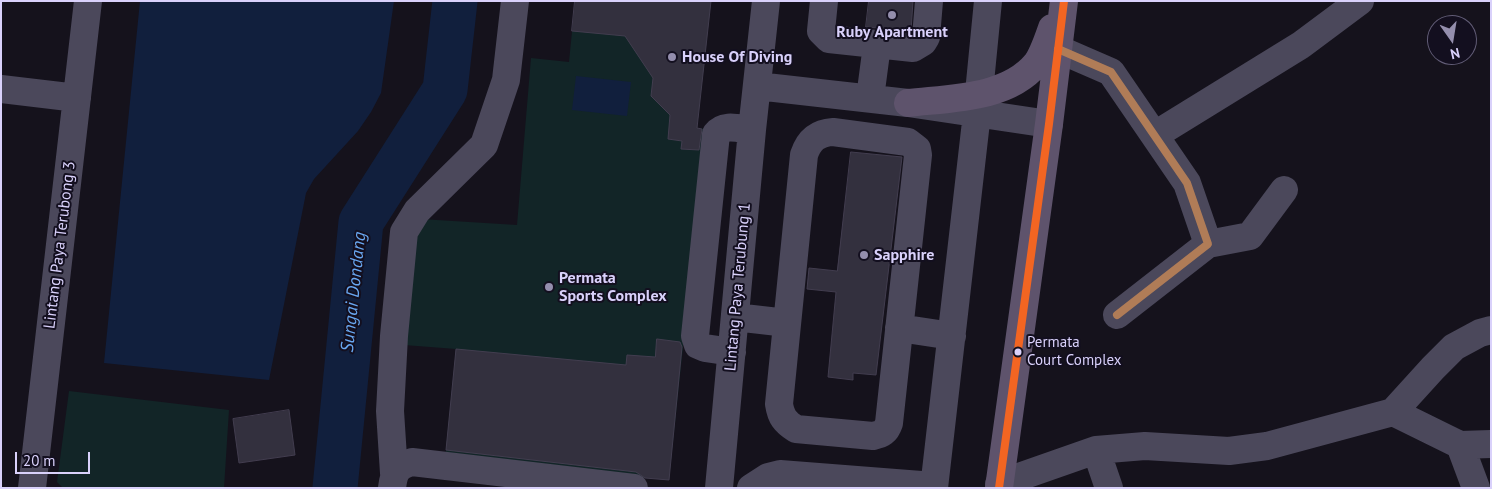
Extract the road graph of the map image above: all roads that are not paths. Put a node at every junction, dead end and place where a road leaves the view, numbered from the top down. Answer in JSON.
{"nodes":[{"id":1,"x":88,"y":1,"type":"edge"},
{"id":2,"x":515,"y":1,"type":"edge"},
{"id":3,"x":766,"y":1,"type":"edge"},
{"id":4,"x":824,"y":1,"type":"edge"},
{"id":5,"x":929,"y":1,"type":"edge"},
{"id":6,"x":988,"y":1,"type":"edge"},
{"id":7,"x":1063,"y":1,"type":"edge"},
{"id":8,"x":1360,"y":1,"type":"edge"},
{"id":9,"x":877,"y":45,"type":"junction"},
{"id":10,"x":1058,"y":48,"type":"junction"},
{"id":11,"x":757,"y":86,"type":"junction"},
{"id":12,"x":1,"y":89,"type":"edge"},
{"id":13,"x":77,"y":98,"type":"junction"},
{"id":14,"x":870,"y":98,"type":"junction"},
{"id":15,"x":908,"y":103,"type":"joint"},
{"id":16,"x":978,"y":103,"type":"junction"},
{"id":17,"x":1049,"y":124,"type":"junction"},
{"id":18,"x":752,"y":130,"type":"junction"},
{"id":19,"x":1155,"y":135,"type":"junction"},
{"id":20,"x":1284,"y":190,"type":"dead end"},
{"id":21,"x":1208,"y":244,"type":"junction"},
{"id":22,"x":1116,"y":315,"type":"dead end"},
{"id":23,"x":735,"y":317,"type":"junction"},
{"id":24,"x":787,"y":323,"type":"junction"},
{"id":25,"x":1491,"y":330,"type":"edge"},
{"id":26,"x":899,"y":336,"type":"junction"},
{"id":27,"x":951,"y":344,"type":"junction"},
{"id":28,"x":732,"y":352,"type":"junction"},
{"id":29,"x":1393,"y":412,"type":"junction"},
{"id":30,"x":1491,"y":444,"type":"edge"},
{"id":31,"x":1460,"y":445,"type":"junction"},
{"id":32,"x":1096,"y":450,"type":"junction"},
{"id":33,"x":393,"y":480,"type":"edge"},
{"id":34,"x":999,"y":486,"type":"edge"},
{"id":35,"x":934,"y":487,"type":"edge"},
{"id":36,"x":32,"y":488,"type":"edge"},
{"id":37,"x":634,"y":488,"type":"edge"},
{"id":38,"x":718,"y":488,"type":"edge"},
{"id":39,"x":750,"y":488,"type":"edge"},
{"id":40,"x":1109,"y":488,"type":"edge"},
{"id":41,"x":1476,"y":488,"type":"edge"}],
"edges":[{"from":1,"to":13,"type":"street","name":"Lintang Paya Terubong 3"},
{"from":2,"to":33,"type":"street"},
{"from":3,"to":11,"type":"street","name":"Lintang Paya Terubung 1"},
{"from":4,"to":9,"type":"street"},
{"from":5,"to":9,"type":"street"},
{"from":6,"to":16,"type":"street"},
{"from":7,"to":10,"type":"main road"},
{"from":7,"to":16,"type":"main road"},
{"from":8,"to":19,"type":"street"},
{"from":9,"to":14,"type":"street"},
{"from":10,"to":17,"type":"main road"},
{"from":10,"to":19,"type":"street"},
{"from":11,"to":14,"type":"street"},
{"from":11,"to":18,"type":"street","name":"Lintang Paya Terubung 1"},
{"from":12,"to":13,"type":"street"},
{"from":13,"to":36,"type":"street","name":"Lintang Paya Terubong 3"},
{"from":14,"to":15,"type":"street"},
{"from":15,"to":16,"type":"main road"},
{"from":16,"to":17,"type":"street"},
{"from":16,"to":27,"type":"street"},
{"from":17,"to":34,"type":"main road"},
{"from":18,"to":23,"type":"street","name":"Lintang Paya Terubung 1"},
{"from":18,"to":28,"type":"street"},
{"from":19,"to":21,"type":"street"},
{"from":20,"to":21,"type":"street"},
{"from":21,"to":22,"type":"street"},
{"from":23,"to":24,"type":"street"},
{"from":23,"to":28,"type":"street","name":"Lintang Paya Terubung 1"},
{"from":24,"to":26,"type":"street"},
{"from":24,"to":26,"type":"street"},
{"from":25,"to":29,"type":"street"},
{"from":26,"to":27,"type":"street"},
{"from":27,"to":35,"type":"street"},
{"from":28,"to":38,"type":"street","name":"Lintang Paya Terubung 1"},
{"from":29,"to":31,"type":"street"},
{"from":29,"to":32,"type":"street"},
{"from":30,"to":31,"type":"street"},
{"from":31,"to":41,"type":"street"},
{"from":32,"to":34,"type":"street"},
{"from":32,"to":40,"type":"street"},
{"from":33,"to":37,"type":"street"},
{"from":35,"to":39,"type":"street"}]}
